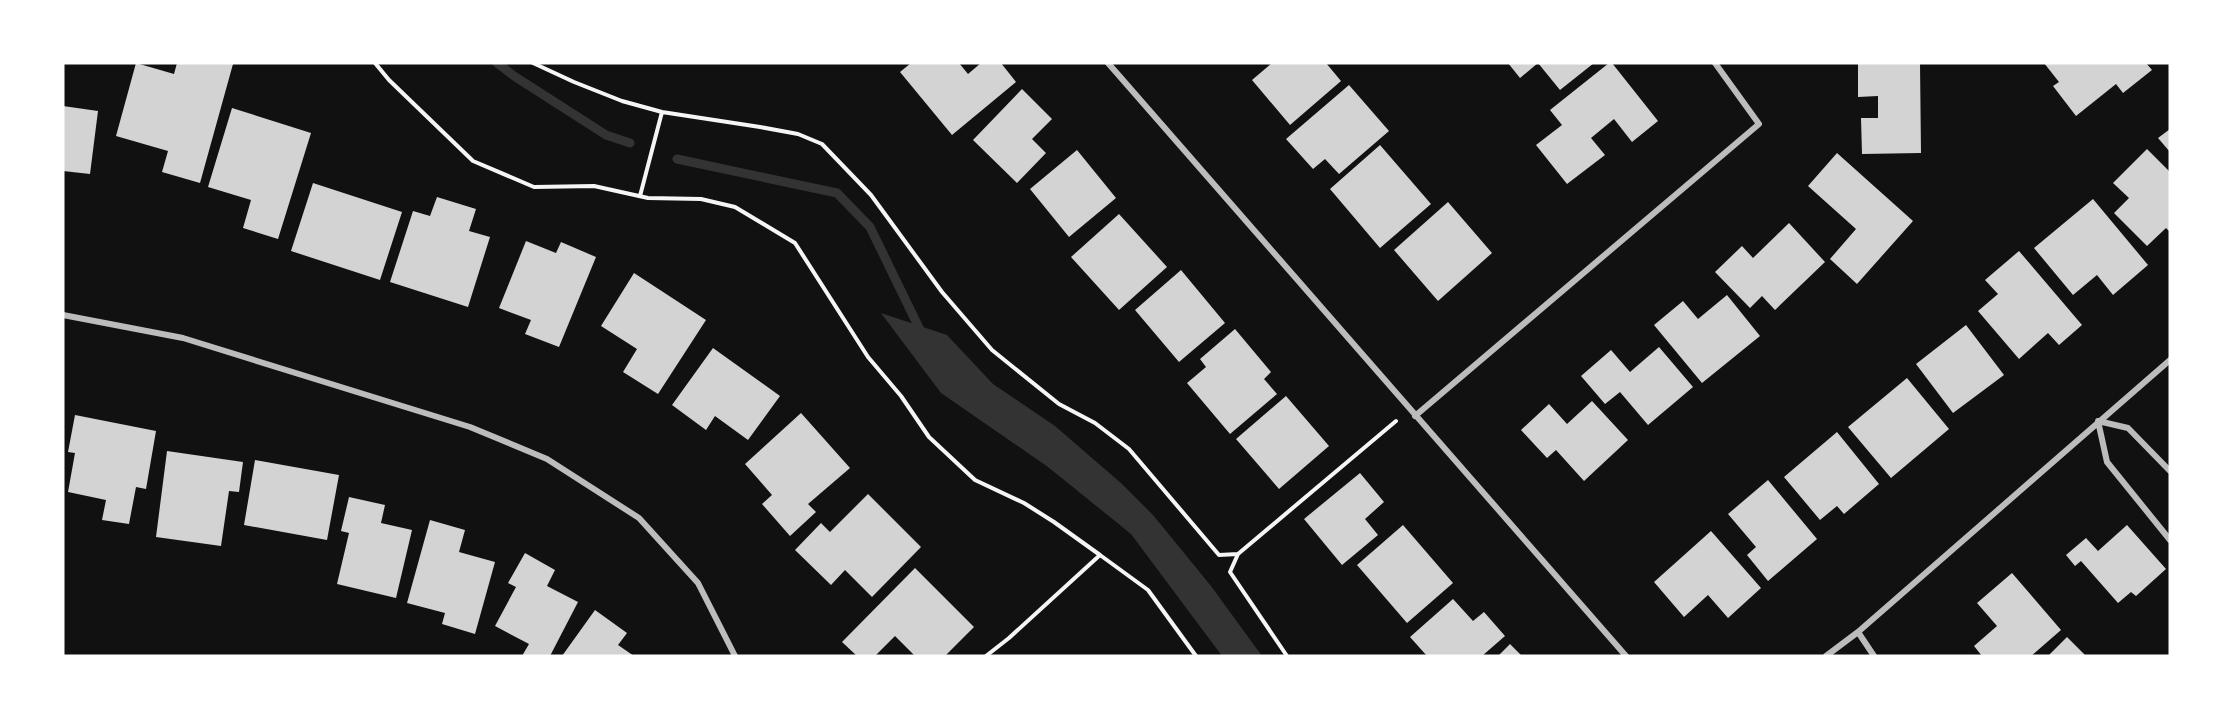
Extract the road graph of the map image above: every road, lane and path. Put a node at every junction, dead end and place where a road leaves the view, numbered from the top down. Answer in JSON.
{"nodes":[{"id":1,"x":375,"y":63,"type":"edge"},
{"id":2,"x":533,"y":63,"type":"edge"},
{"id":3,"x":1108,"y":63,"type":"edge"},
{"id":4,"x":1715,"y":63,"type":"edge"},
{"id":5,"x":663,"y":112,"type":"junction"},
{"id":6,"x":640,"y":196,"type":"junction"},
{"id":7,"x":63,"y":315,"type":"edge"},
{"id":8,"x":2170,"y":360,"type":"edge"},
{"id":9,"x":1409,"y":409,"type":"junction"},
{"id":10,"x":1415,"y":416,"type":"junction"},
{"id":11,"x":2098,"y":421,"type":"junction"},
{"id":12,"x":2170,"y":471,"type":"edge"},
{"id":13,"x":2170,"y":540,"type":"edge"},
{"id":14,"x":1238,"y":554,"type":"junction"},
{"id":15,"x":1100,"y":555,"type":"junction"},
{"id":16,"x":1858,"y":632,"type":"junction"},
{"id":17,"x":735,"y":656,"type":"edge"},
{"id":18,"x":986,"y":656,"type":"edge"},
{"id":19,"x":1196,"y":656,"type":"edge"},
{"id":20,"x":1287,"y":656,"type":"edge"},
{"id":21,"x":1626,"y":656,"type":"edge"},
{"id":22,"x":1826,"y":656,"type":"edge"},
{"id":23,"x":1874,"y":656,"type":"edge"}],
"edges":[{"from":1,"to":6,"type":"path"},
{"from":2,"to":5,"type":"path"},
{"from":3,"to":9,"type":"street"},
{"from":4,"to":10,"type":"street"},
{"from":5,"to":6,"type":"path"},
{"from":5,"to":14,"type":"path"},
{"from":6,"to":15,"type":"path"},
{"from":7,"to":17,"type":"street"},
{"from":8,"to":11,"type":"street"},
{"from":9,"to":10,"type":"street"},
{"from":9,"to":14,"type":"path"},
{"from":10,"to":21,"type":"street"},
{"from":11,"to":12,"type":"street"},
{"from":11,"to":13,"type":"street"},
{"from":11,"to":16,"type":"street"},
{"from":14,"to":20,"type":"path"},
{"from":15,"to":18,"type":"path"},
{"from":15,"to":19,"type":"path"},
{"from":16,"to":22,"type":"street"},
{"from":16,"to":23,"type":"street"}]}
